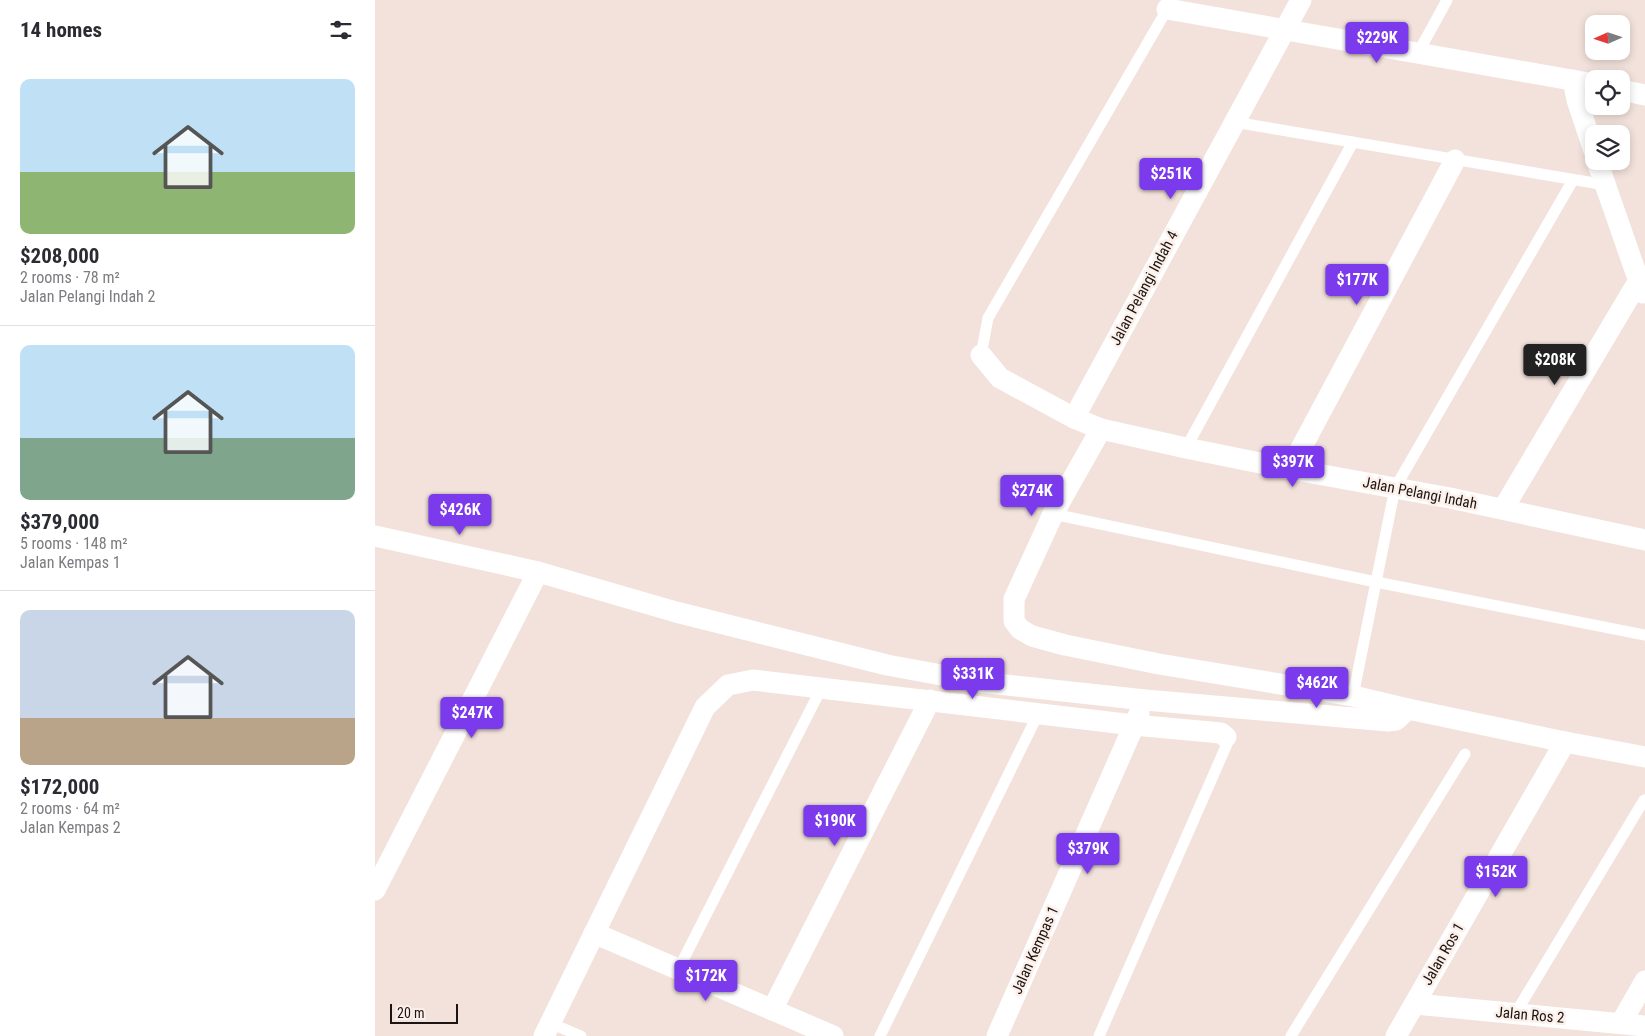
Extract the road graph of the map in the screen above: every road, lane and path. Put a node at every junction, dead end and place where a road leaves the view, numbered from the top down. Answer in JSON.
{"nodes":[{"id":1,"x":1301,"y":0,"type":"edge"},
{"id":2,"x":1447,"y":0,"type":"edge"},
{"id":3,"x":1170,"y":4,"type":"edge"},
{"id":4,"x":1285,"y":30,"type":"junction"},
{"id":5,"x":1418,"y":52,"type":"junction"},
{"id":6,"x":1573,"y":80,"type":"junction"},
{"id":7,"x":1585,"y":82,"type":"edge"},
{"id":8,"x":1630,"y":92,"type":"edge"},
{"id":9,"x":1645,"y":95,"type":"edge"},
{"id":10,"x":1234,"y":122,"type":"junction"},
{"id":11,"x":1585,"y":125,"type":"edge"},
{"id":12,"x":1353,"y":142,"type":"junction"},
{"id":13,"x":1455,"y":160,"type":"junction"},
{"id":14,"x":1600,"y":170,"type":"edge"},
{"id":15,"x":1573,"y":180,"type":"junction"},
{"id":16,"x":1606,"y":185,"type":"junction"},
{"id":17,"x":1642,"y":289,"type":"edge"},
{"id":18,"x":981,"y":355,"type":"joint"},
{"id":19,"x":1074,"y":418,"type":"junction"},
{"id":20,"x":1101,"y":429,"type":"junction"},
{"id":21,"x":1186,"y":448,"type":"junction"},
{"id":22,"x":1290,"y":469,"type":"junction"},
{"id":23,"x":1395,"y":488,"type":"junction"},
{"id":24,"x":1503,"y":509,"type":"junction"},
{"id":25,"x":1053,"y":514,"type":"junction"},
{"id":26,"x":375,"y":536,"type":"edge"},
{"id":27,"x":1645,"y":540,"type":"edge"},
{"id":28,"x":538,"y":572,"type":"junction"},
{"id":29,"x":1376,"y":582,"type":"junction"},
{"id":30,"x":1645,"y":635,"type":"edge"},
{"id":31,"x":822,"y":687,"type":"junction"},
{"id":32,"x":1353,"y":696,"type":"junction"},
{"id":33,"x":930,"y":700,"type":"junction"},
{"id":34,"x":1145,"y":700,"type":"junction"},
{"id":35,"x":1408,"y":709,"type":"junction"},
{"id":36,"x":1039,"y":712,"type":"junction"},
{"id":37,"x":1134,"y":724,"type":"junction"},
{"id":38,"x":1226,"y":737,"type":"joint"},
{"id":39,"x":1565,"y":742,"type":"junction"},
{"id":40,"x":1465,"y":754,"type":"dead end"},
{"id":41,"x":1645,"y":757,"type":"edge"},
{"id":42,"x":1643,"y":800,"type":"dead end"},
{"id":43,"x":375,"y":890,"type":"edge"},
{"id":44,"x":593,"y":933,"type":"junction"},
{"id":45,"x":678,"y":970,"type":"junction"},
{"id":46,"x":1645,"y":981,"type":"edge"},
{"id":47,"x":1415,"y":1004,"type":"junction"},
{"id":48,"x":772,"y":1010,"type":"junction"},
{"id":49,"x":1515,"y":1014,"type":"junction"},
{"id":50,"x":1621,"y":1023,"type":"junction"},
{"id":51,"x":1645,"y":1026,"type":"edge"},
{"id":52,"x":547,"y":1029,"type":"edge"},
{"id":53,"x":581,"y":1036,"type":"edge"},
{"id":54,"x":833,"y":1036,"type":"edge"},
{"id":55,"x":880,"y":1036,"type":"edge"},
{"id":56,"x":997,"y":1036,"type":"edge"},
{"id":57,"x":1099,"y":1036,"type":"edge"},
{"id":58,"x":1291,"y":1036,"type":"edge"},
{"id":59,"x":1396,"y":1036,"type":"edge"}],
"edges":[{"from":1,"to":4,"type":"street","name":"Jalan Pelangi Indah 4"},
{"from":2,"to":5,"type":"lane"},
{"from":3,"to":4,"type":"street"},
{"from":3,"to":18,"type":"lane"},
{"from":4,"to":5,"type":"street"},
{"from":4,"to":10,"type":"street","name":"Jalan Pelangi Indah 4"},
{"from":5,"to":6,"type":"street"},
{"from":6,"to":7,"type":"street"},
{"from":6,"to":11,"type":"street"},
{"from":8,"to":9,"type":"street"},
{"from":10,"to":12,"type":"lane"},
{"from":10,"to":19,"type":"street","name":"Jalan Pelangi Indah 4"},
{"from":12,"to":13,"type":"lane"},
{"from":12,"to":21,"type":"lane"},
{"from":13,"to":15,"type":"lane"},
{"from":13,"to":22,"type":"street"},
{"from":14,"to":16,"type":"street"},
{"from":15,"to":16,"type":"lane"},
{"from":15,"to":23,"type":"lane"},
{"from":16,"to":17,"type":"street"},
{"from":17,"to":24,"type":"street"},
{"from":18,"to":19,"type":"street","name":"Jalan Pelangi Indah"},
{"from":19,"to":20,"type":"street","name":"Jalan Pelangi Indah"},
{"from":20,"to":21,"type":"street","name":"Jalan Pelangi Indah"},
{"from":20,"to":25,"type":"street"},
{"from":21,"to":22,"type":"street","name":"Jalan Pelangi Indah"},
{"from":22,"to":23,"type":"street","name":"Jalan Pelangi Indah"},
{"from":23,"to":24,"type":"street","name":"Jalan Pelangi Indah"},
{"from":23,"to":29,"type":"lane"},
{"from":24,"to":27,"type":"street","name":"Jalan Pelangi Indah"},
{"from":25,"to":29,"type":"lane"},
{"from":25,"to":32,"type":"street"},
{"from":26,"to":28,"type":"street"},
{"from":28,"to":34,"type":"street"},
{"from":28,"to":43,"type":"street"},
{"from":29,"to":30,"type":"lane"},
{"from":29,"to":32,"type":"lane"},
{"from":31,"to":33,"type":"street"},
{"from":31,"to":44,"type":"street"},
{"from":31,"to":45,"type":"lane"},
{"from":32,"to":35,"type":"street"},
{"from":33,"to":36,"type":"street"},
{"from":33,"to":48,"type":"street"},
{"from":34,"to":35,"type":"street"},
{"from":34,"to":37,"type":"street","name":"Jalan Kempas 1"},
{"from":35,"to":39,"type":"street"},
{"from":36,"to":37,"type":"street"},
{"from":36,"to":55,"type":"lane"},
{"from":37,"to":38,"type":"street"},
{"from":37,"to":56,"type":"street","name":"Jalan Kempas 1"},
{"from":38,"to":57,"type":"lane"},
{"from":39,"to":41,"type":"street"},
{"from":39,"to":47,"type":"street","name":"Jalan Ros 1"},
{"from":40,"to":58,"type":"lane"},
{"from":42,"to":49,"type":"lane"},
{"from":44,"to":45,"type":"street"},
{"from":44,"to":52,"type":"street"},
{"from":45,"to":48,"type":"street"},
{"from":46,"to":50,"type":"street"},
{"from":47,"to":49,"type":"street","name":"Jalan Ros 2"},
{"from":47,"to":59,"type":"street","name":"Jalan Ros 1"},
{"from":48,"to":54,"type":"street"},
{"from":49,"to":50,"type":"street","name":"Jalan Ros 2"},
{"from":50,"to":51,"type":"street","name":"Jalan Ros 2"},
{"from":52,"to":53,"type":"lane"}]}
